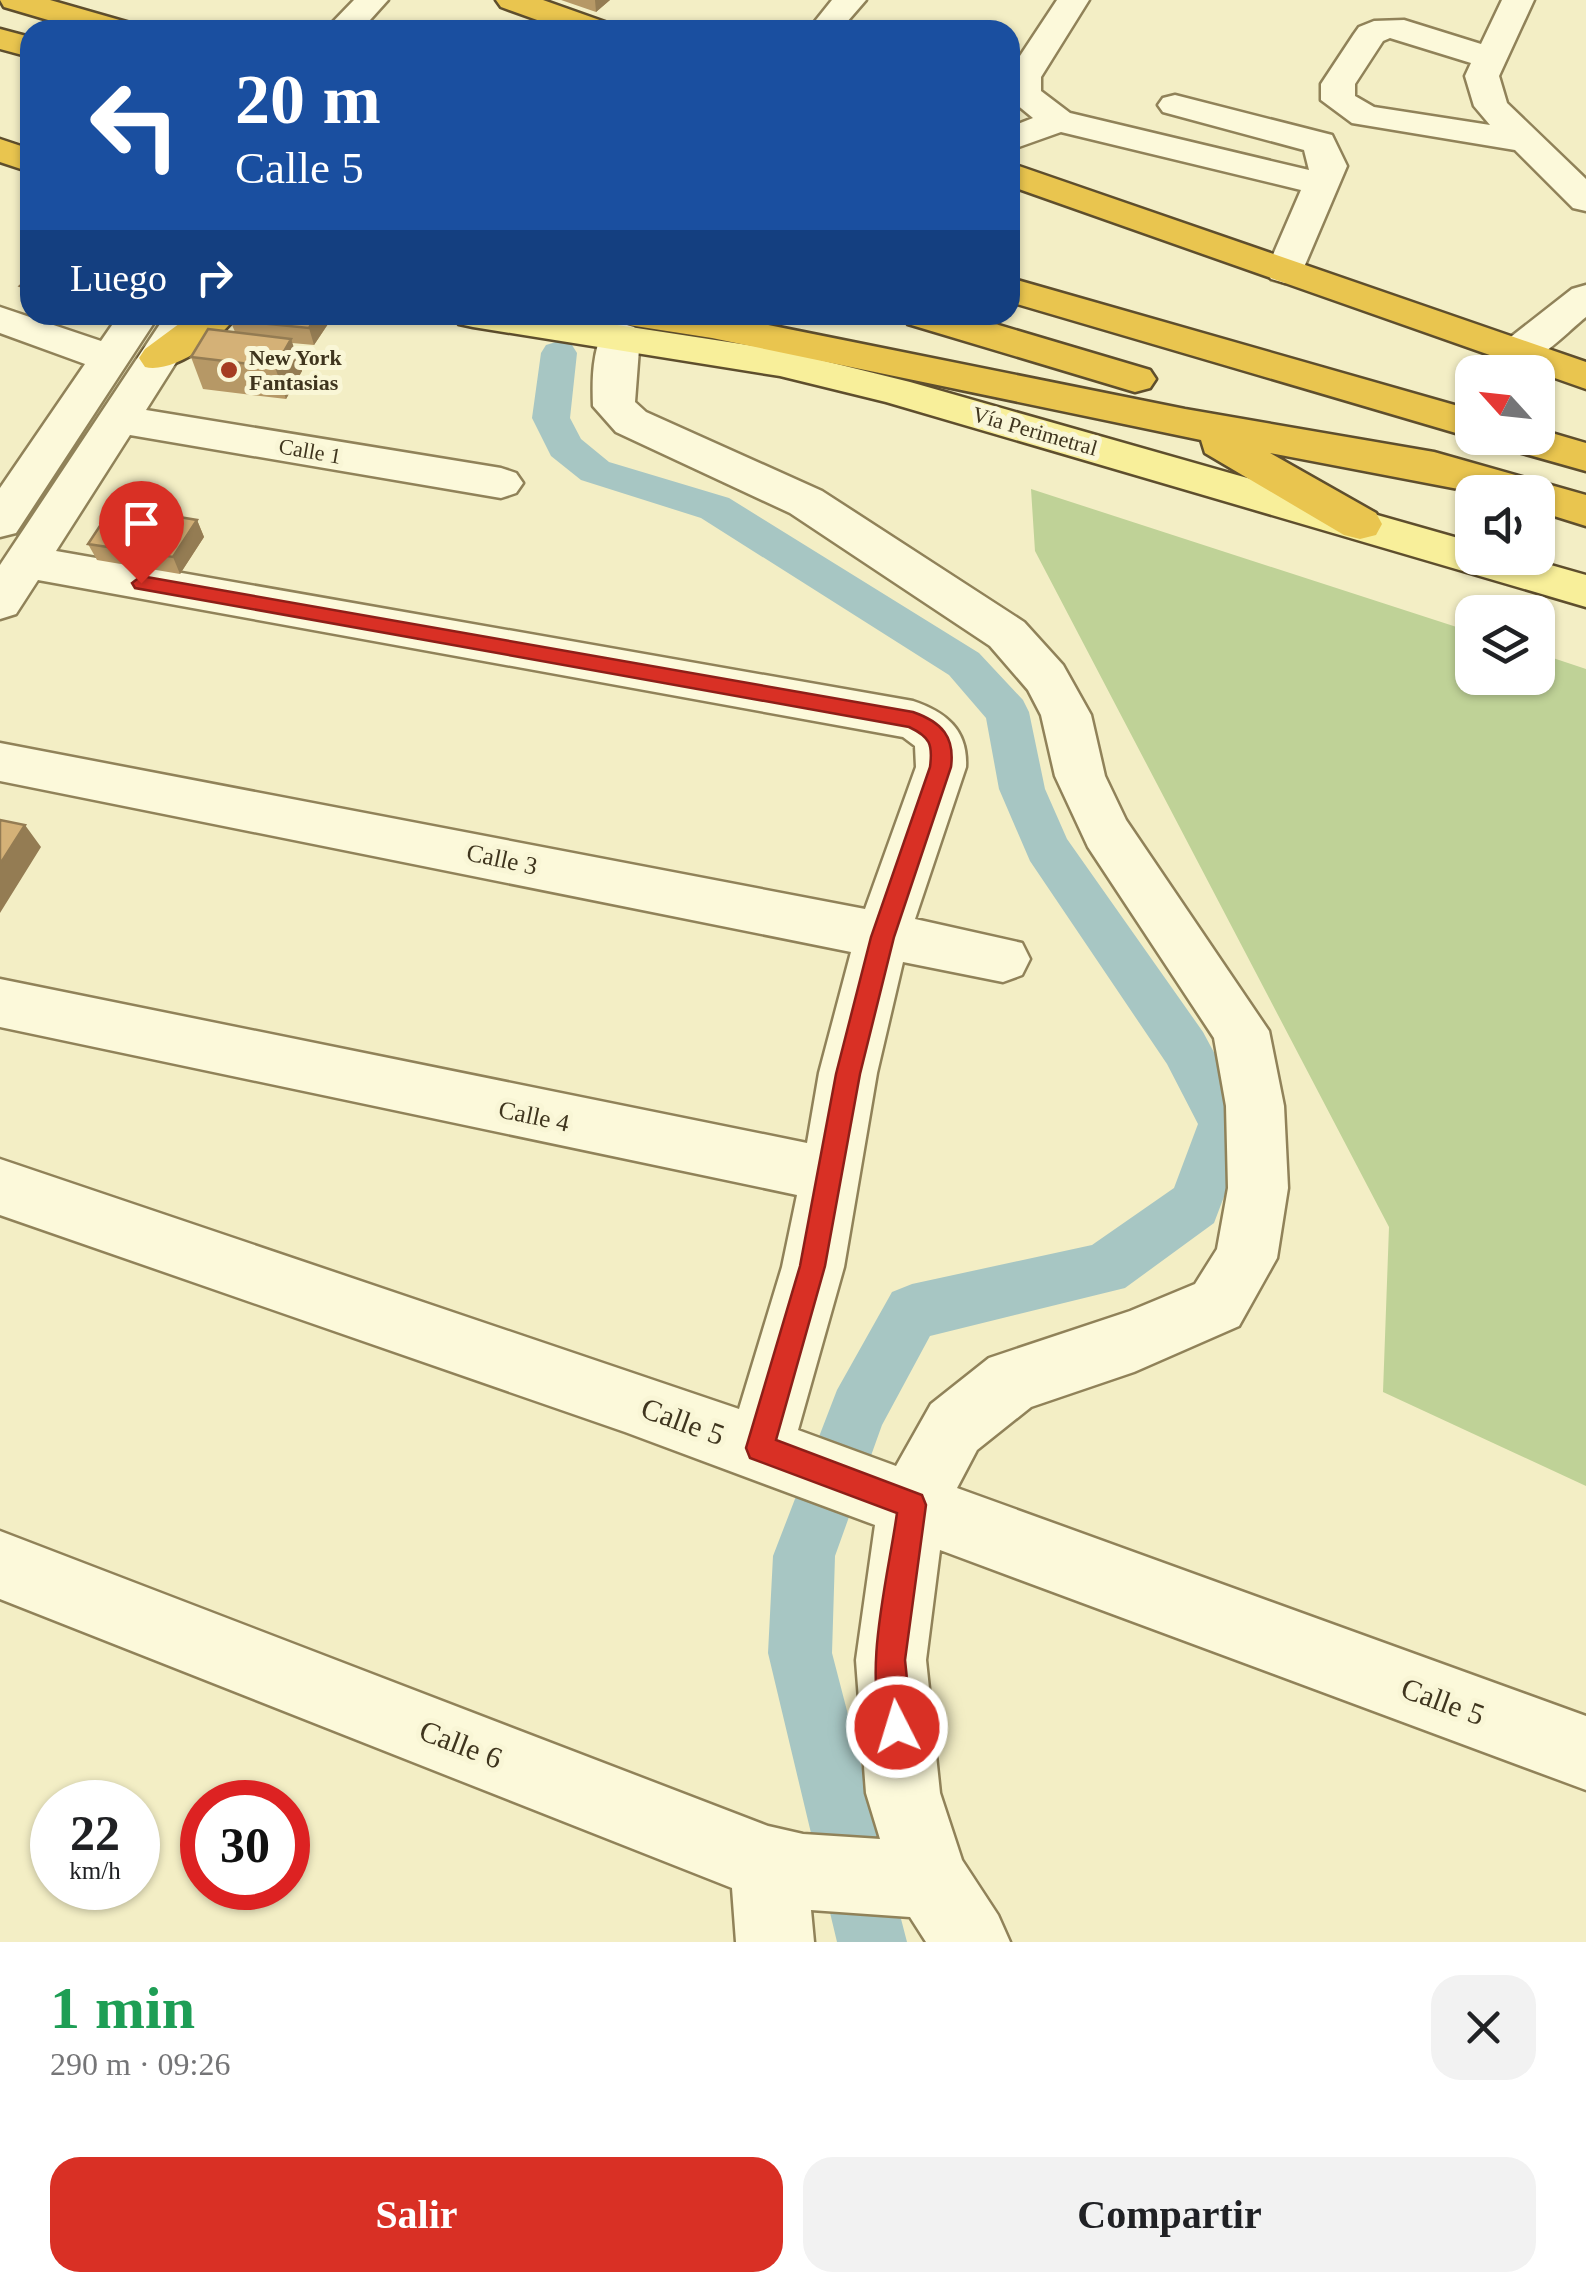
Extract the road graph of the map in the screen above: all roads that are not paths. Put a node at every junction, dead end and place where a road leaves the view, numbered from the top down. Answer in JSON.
{"nodes":[{"id":1,"x":15,"y":0,"type":"edge"},
{"id":2,"x":372,"y":0,"type":"edge"},
{"id":3,"x":512,"y":0,"type":"edge"},
{"id":4,"x":850,"y":0,"type":"edge"},
{"id":5,"x":1073,"y":0,"type":"edge"},
{"id":6,"x":1518,"y":0,"type":"edge"},
{"id":7,"x":84,"y":20,"type":"edge"},
{"id":8,"x":352,"y":20,"type":"edge"},
{"id":9,"x":568,"y":20,"type":"edge"},
{"id":10,"x":831,"y":20,"type":"edge"},
{"id":11,"x":1491,"y":58,"type":"junction"},
{"id":12,"x":1176,"y":105,"type":"dead end"},
{"id":13,"x":1058,"y":121,"type":"junction"},
{"id":14,"x":1020,"y":135,"type":"edge"},
{"id":15,"x":1526,"y":141,"type":"junction"},
{"id":16,"x":1020,"y":178,"type":"edge"},
{"id":17,"x":1322,"y":184,"type":"junction"},
{"id":18,"x":1586,"y":200,"type":"edge"},
{"id":19,"x":1284,"y":272,"type":"junction"},
{"id":20,"x":1020,"y":293,"type":"edge"},
{"id":21,"x":1586,"y":297,"type":"edge"},
{"id":22,"x":0,"y":319,"type":"edge"},
{"id":23,"x":132,"y":325,"type":"edge"},
{"id":24,"x":180,"y":325,"type":"edge"},
{"id":25,"x":204,"y":325,"type":"edge"},
{"id":26,"x":955,"y":325,"type":"edge"},
{"id":27,"x":628,"y":326,"type":"edge"},
{"id":28,"x":1517,"y":352,"type":"junction"},
{"id":29,"x":159,"y":358,"type":"junction"},
{"id":30,"x":110,"y":359,"type":"junction"},
{"id":31,"x":1088,"y":366,"type":"junction"},
{"id":32,"x":1586,"y":376,"type":"edge"},
{"id":33,"x":118,"y":419,"type":"junction"},
{"id":34,"x":1455,"y":419,"type":"edge"},
{"id":35,"x":1185,"y":422,"type":"junction"},
{"id":36,"x":1555,"y":448,"type":"edge"},
{"id":37,"x":1586,"y":457,"type":"edge"},
{"id":38,"x":1462,"y":475,"type":"edge"},
{"id":39,"x":1464,"y":475,"type":"edge"},
{"id":40,"x":12,"y":481,"type":"edge"},
{"id":41,"x":501,"y":483,"type":"dead end"},
{"id":42,"x":1555,"y":501,"type":"edge"},
{"id":43,"x":1586,"y":511,"type":"edge"},
{"id":44,"x":0,"y":522,"type":"edge"},
{"id":45,"x":1360,"y":524,"type":"junction"},
{"id":46,"x":26,"y":562,"type":"junction"},
{"id":47,"x":1586,"y":591,"type":"edge"},
{"id":48,"x":0,"y":602,"type":"edge"},
{"id":49,"x":0,"y":762,"type":"edge"},
{"id":50,"x":882,"y":937,"type":"junction"},
{"id":51,"x":1003,"y":959,"type":"dead end"},
{"id":52,"x":0,"y":1003,"type":"edge"},
{"id":53,"x":830,"y":1175,"type":"junction"},
{"id":54,"x":0,"y":1187,"type":"edge"},
{"id":55,"x":775,"y":1454,"type":"junction"},
{"id":56,"x":898,"y":1500,"type":"junction"},
{"id":57,"x":0,"y":1564,"type":"edge"},
{"id":58,"x":1586,"y":1753,"type":"edge"},
{"id":59,"x":785,"y":1868,"type":"junction"},
{"id":60,"x":916,"y":1879,"type":"junction"},
{"id":61,"x":776,"y":1942,"type":"edge"},
{"id":62,"x":972,"y":1942,"type":"edge"}],
"edges":[{"from":1,"to":7,"type":"highway"},
{"from":2,"to":8,"type":"street"},
{"from":3,"to":9,"type":"highway"},
{"from":4,"to":10,"type":"street"},
{"from":5,"to":13,"type":"street"},
{"from":6,"to":11,"type":"street"},
{"from":11,"to":15,"type":"street"},
{"from":11,"to":15,"type":"street"},
{"from":12,"to":17,"type":"street"},
{"from":13,"to":14,"type":"street"},
{"from":13,"to":17,"type":"street"},
{"from":15,"to":18,"type":"street"},
{"from":16,"to":19,"type":"highway"},
{"from":17,"to":19,"type":"street"},
{"from":19,"to":28,"type":"highway"},
{"from":20,"to":34,"type":"highway"},
{"from":21,"to":28,"type":"street"},
{"from":22,"to":30,"type":"street"},
{"from":23,"to":30,"type":"street"},
{"from":24,"to":29,"type":"street"},
{"from":25,"to":29,"type":"highway"},
{"from":26,"to":31,"type":"highway"},
{"from":27,"to":35,"type":"highway"},
{"from":27,"to":45,"type":"main road","name":"Vía Perimetral"},
{"from":27,"to":56,"type":"street"},
{"from":28,"to":32,"type":"highway"},
{"from":29,"to":33,"type":"street"},
{"from":30,"to":40,"type":"street"},
{"from":31,"to":35,"type":"highway"},
{"from":31,"to":39,"type":"highway"},
{"from":33,"to":41,"type":"street","name":"Calle 1"},
{"from":33,"to":46,"type":"street"},
{"from":35,"to":38,"type":"highway"},
{"from":35,"to":45,"type":"highway"},
{"from":36,"to":37,"type":"highway"},
{"from":40,"to":44,"type":"street"},
{"from":42,"to":43,"type":"highway"},
{"from":45,"to":47,"type":"main road","name":"Vía Perimetral"},
{"from":46,"to":48,"type":"street"},
{"from":46,"to":50,"type":"street"},
{"from":49,"to":50,"type":"street","name":"Calle 3"},
{"from":50,"to":51,"type":"street","name":"Calle 3"},
{"from":50,"to":53,"type":"street"},
{"from":52,"to":53,"type":"street","name":"Calle 4"},
{"from":53,"to":55,"type":"street"},
{"from":54,"to":55,"type":"street","name":"Calle 5"},
{"from":55,"to":56,"type":"street","name":"Calle 5"},
{"from":56,"to":58,"type":"street","name":"Calle 5"},
{"from":56,"to":60,"type":"street"},
{"from":57,"to":59,"type":"street","name":"Calle 6"},
{"from":59,"to":60,"type":"street","name":"Calle 6"},
{"from":59,"to":61,"type":"street"},
{"from":60,"to":62,"type":"street"}]}
